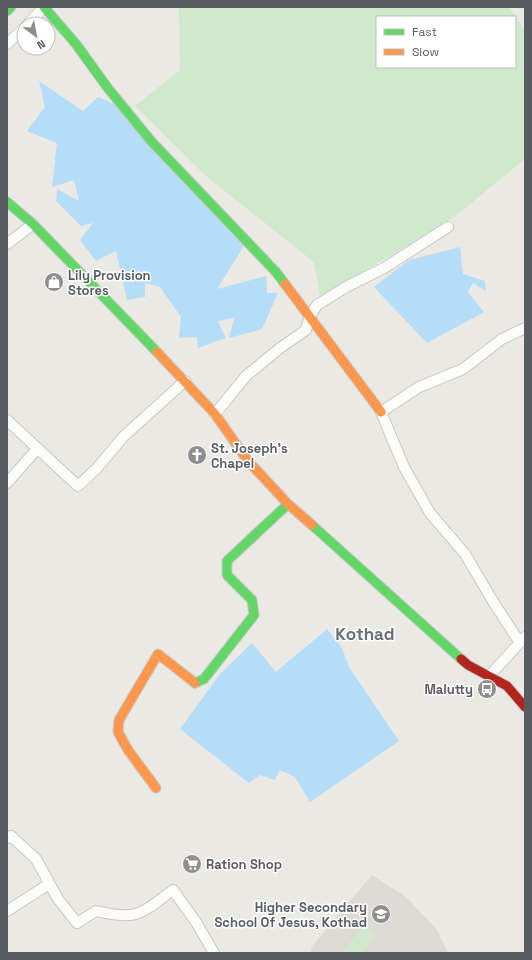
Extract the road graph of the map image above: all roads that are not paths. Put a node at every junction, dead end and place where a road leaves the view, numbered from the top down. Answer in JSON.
{"nodes":[{"id":1,"x":11,"y":7,"type":"edge"},
{"id":2,"x":44,"y":7,"type":"edge"},
{"id":3,"x":7,"y":11,"type":"edge"},
{"id":4,"x":36,"y":16,"type":"edge"},
{"id":5,"x":16,"y":36,"type":"edge"},
{"id":6,"x":7,"y":44,"type":"edge"},
{"id":7,"x":7,"y":202,"type":"edge"},
{"id":8,"x":33,"y":224,"type":"junction"},
{"id":9,"x":448,"y":227,"type":"dead end"},
{"id":10,"x":7,"y":244,"type":"edge"},
{"id":11,"x":309,"y":318,"type":"junction"},
{"id":12,"x":525,"y":328,"type":"edge"},
{"id":13,"x":186,"y":381,"type":"junction"},
{"id":14,"x":381,"y":412,"type":"junction"},
{"id":15,"x":215,"y":414,"type":"junction"},
{"id":16,"x":7,"y":420,"type":"edge"},
{"id":17,"x":37,"y":449,"type":"junction"},
{"id":18,"x":7,"y":483,"type":"edge"},
{"id":19,"x":288,"y":504,"type":"junction"},
{"id":20,"x":522,"y":640,"type":"edge"},
{"id":21,"x":490,"y":675,"type":"junction"},
{"id":22,"x":525,"y":707,"type":"edge"},
{"id":23,"x":156,"y":788,"type":"dead end"},
{"id":24,"x":7,"y":838,"type":"edge"},
{"id":25,"x":50,"y":884,"type":"junction"},
{"id":26,"x":7,"y":911,"type":"edge"},
{"id":27,"x":214,"y":953,"type":"edge"}],
"edges":[{"from":1,"to":3,"type":"main road"},
{"from":2,"to":4,"type":"street"},
{"from":2,"to":11,"type":"main road"},
{"from":5,"to":6,"type":"street"},
{"from":7,"to":8,"type":"main road"},
{"from":8,"to":10,"type":"street"},
{"from":8,"to":13,"type":"main road"},
{"from":9,"to":11,"type":"street"},
{"from":11,"to":14,"type":"main road"},
{"from":11,"to":15,"type":"street"},
{"from":12,"to":14,"type":"street"},
{"from":13,"to":15,"type":"main road"},
{"from":13,"to":17,"type":"street"},
{"from":14,"to":20,"type":"street"},
{"from":15,"to":19,"type":"main road"},
{"from":16,"to":17,"type":"street"},
{"from":17,"to":18,"type":"street"},
{"from":19,"to":21,"type":"main road"},
{"from":19,"to":23,"type":"main road"},
{"from":20,"to":21,"type":"street"},
{"from":21,"to":22,"type":"main road"},
{"from":24,"to":25,"type":"street"},
{"from":25,"to":26,"type":"street"},
{"from":25,"to":27,"type":"street"}]}
